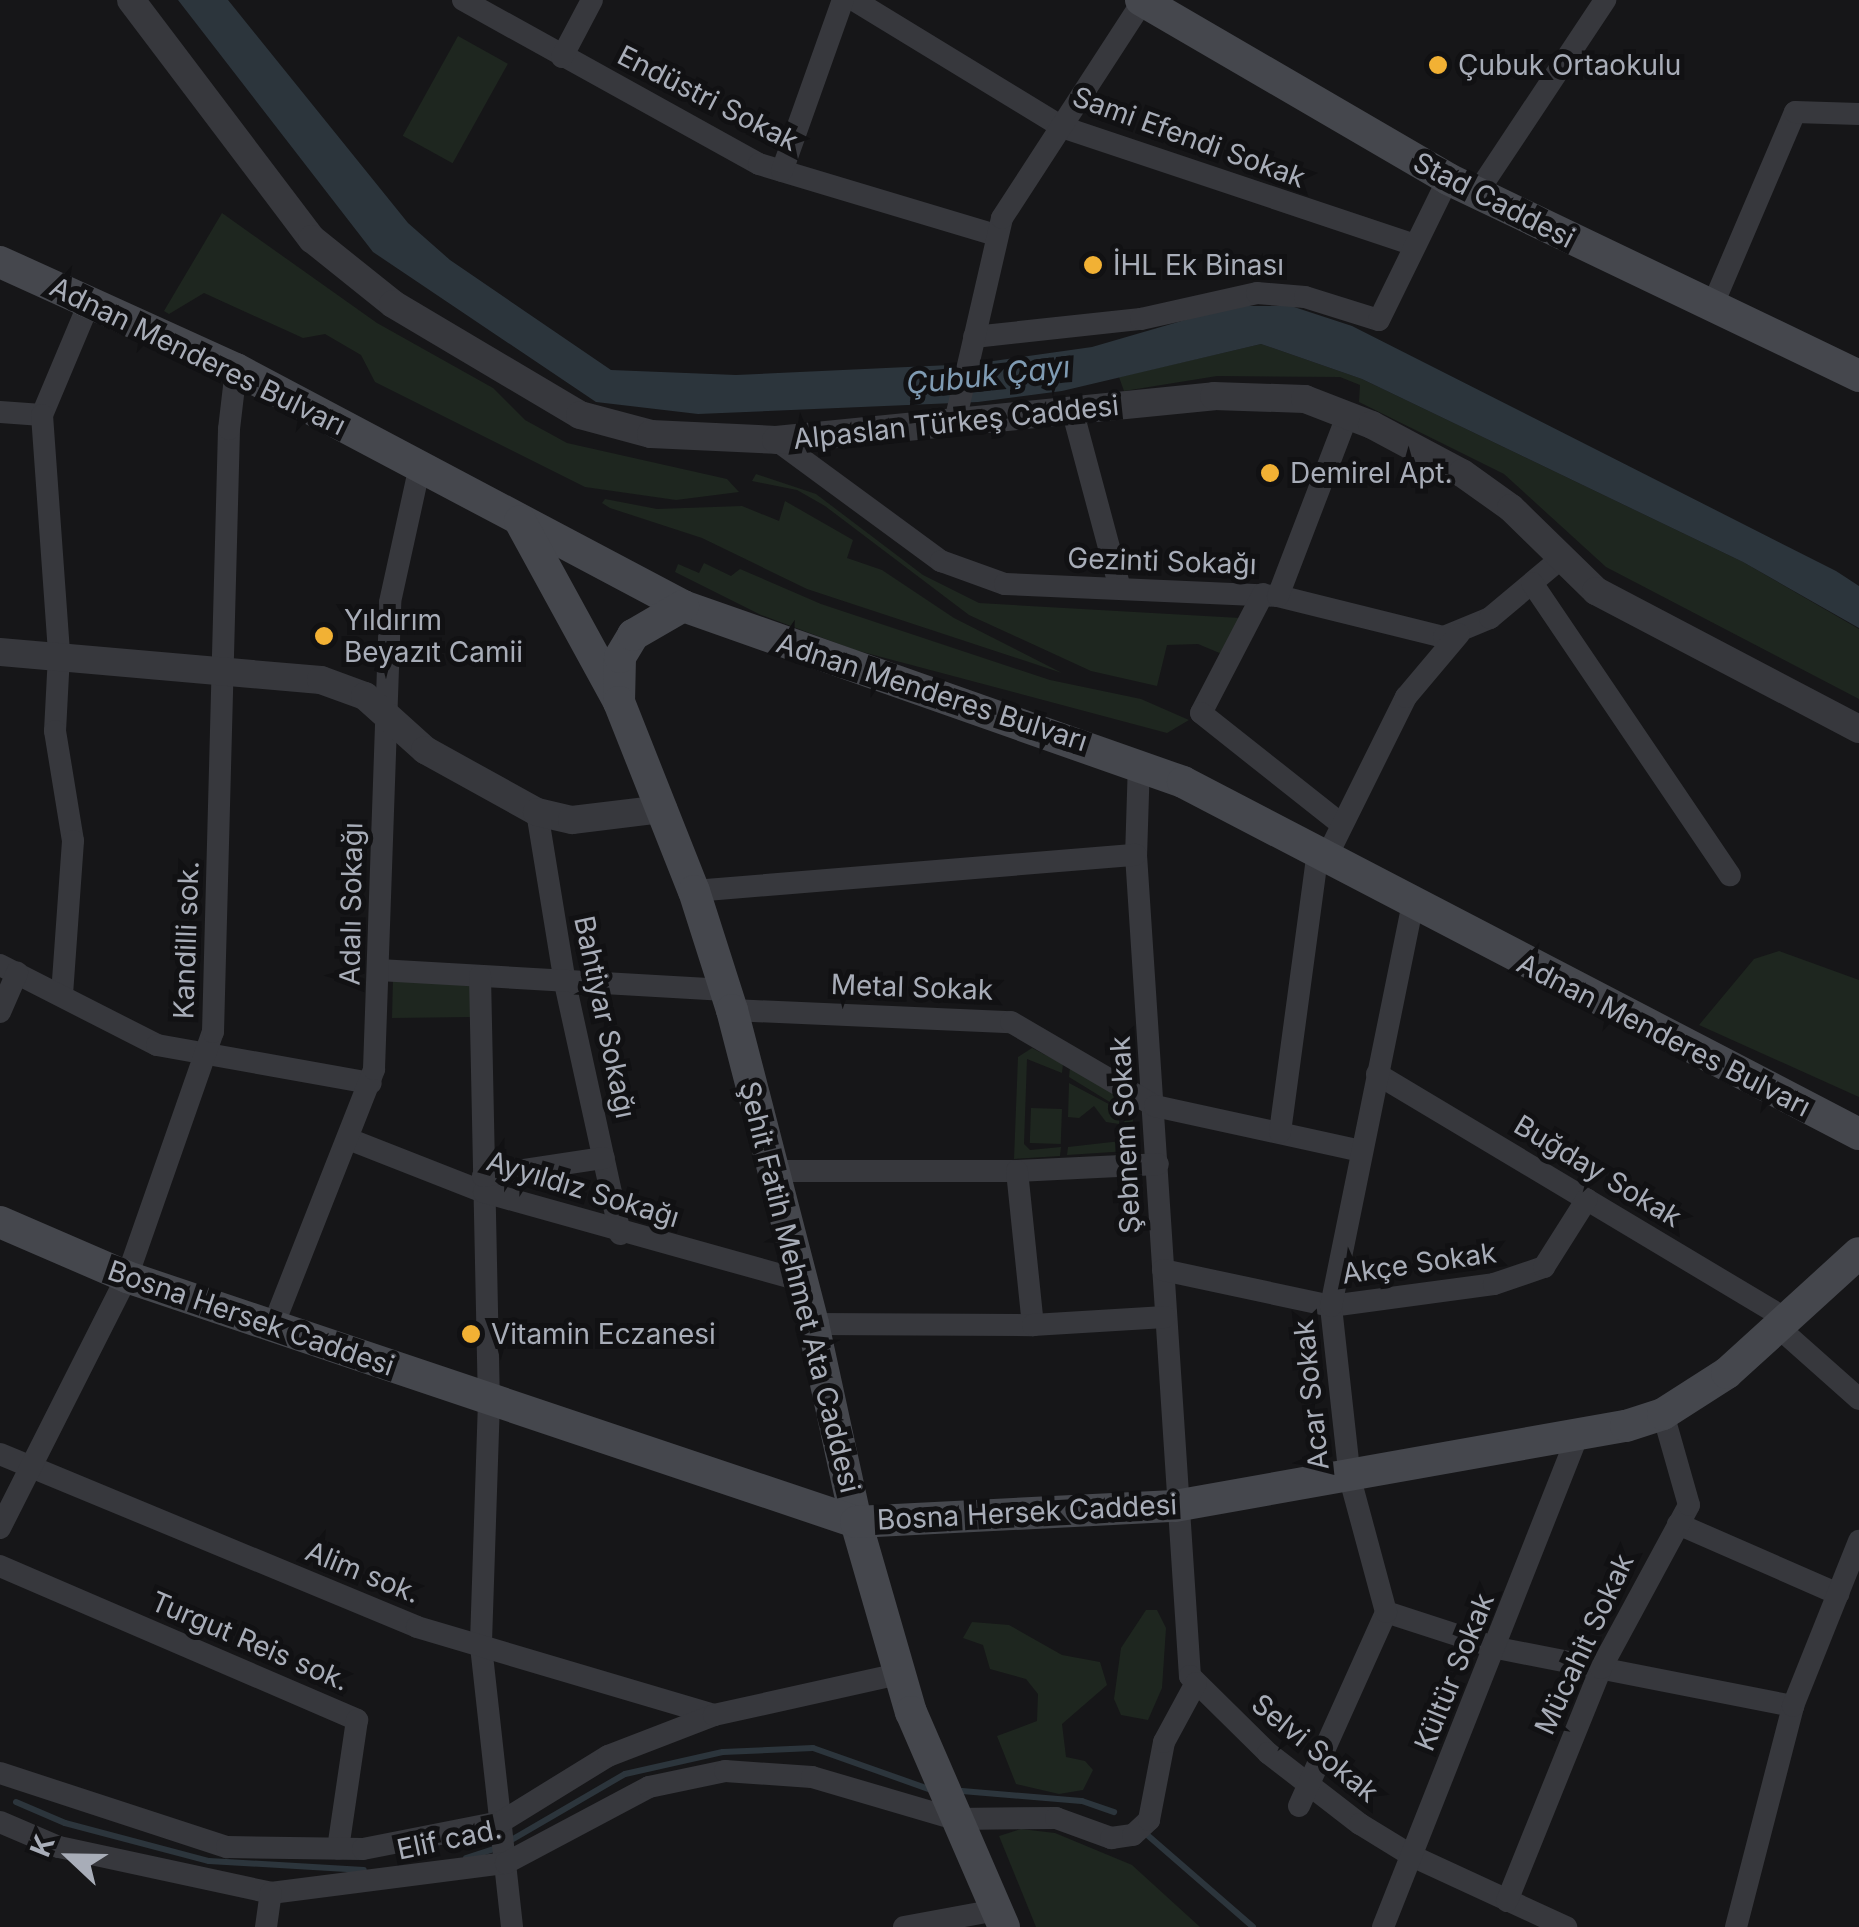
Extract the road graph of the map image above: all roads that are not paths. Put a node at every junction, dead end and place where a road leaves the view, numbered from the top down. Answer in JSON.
{"nodes":[{"id":1,"x":130,"y":0,"type":"edge"},
{"id":2,"x":464,"y":0,"type":"edge"},
{"id":3,"x":592,"y":0,"type":"edge"},
{"id":4,"x":843,"y":0,"type":"edge"},
{"id":5,"x":854,"y":0,"type":"edge"},
{"id":6,"x":1605,"y":0,"type":"edge"},
{"id":7,"x":1142,"y":1,"type":"edge"},
{"id":8,"x":491,"y":8,"type":"edge"},
{"id":9,"x":562,"y":56,"type":"junction"},
{"id":10,"x":1859,"y":114,"type":"edge"},
{"id":11,"x":1062,"y":126,"type":"junction"},
{"id":12,"x":782,"y":172,"type":"junction"},
{"id":13,"x":1462,"y":186,"type":"junction"},
{"id":14,"x":996,"y":235,"type":"junction"},
{"id":15,"x":1411,"y":244,"type":"junction"},
{"id":16,"x":0,"y":262,"type":"edge"},
{"id":17,"x":89,"y":302,"type":"junction"},
{"id":18,"x":1711,"y":309,"type":"junction"},
{"id":19,"x":974,"y":337,"type":"junction"},
{"id":20,"x":236,"y":369,"type":"junction"},
{"id":21,"x":1859,"y":376,"type":"edge"},
{"id":22,"x":0,"y":412,"type":"edge"},
{"id":23,"x":1073,"y":413,"type":"junction"},
{"id":24,"x":42,"y":414,"type":"junction"},
{"id":25,"x":1348,"y":414,"type":"junction"},
{"id":26,"x":957,"y":416,"type":"junction"},
{"id":27,"x":776,"y":440,"type":"junction"},
{"id":28,"x":420,"y":466,"type":"junction"},
{"id":29,"x":520,"y":521,"type":"junction"},
{"id":30,"x":1559,"y":560,"type":"junction"},
{"id":31,"x":1532,"y":583,"type":"junction"},
{"id":32,"x":1120,"y":588,"type":"junction"},
{"id":33,"x":1270,"y":595,"type":"junction"},
{"id":34,"x":683,"y":606,"type":"junction"},
{"id":35,"x":1459,"y":634,"type":"junction"},
{"id":36,"x":0,"y":652,"type":"edge"},
{"id":37,"x":59,"y":655,"type":"junction"},
{"id":38,"x":225,"y":670,"type":"junction"},
{"id":39,"x":619,"y":702,"type":"junction"},
{"id":40,"x":385,"y":714,"type":"junction"},
{"id":41,"x":1859,"y":728,"type":"edge"},
{"id":42,"x":1139,"y":762,"type":"junction"},
{"id":43,"x":663,"y":809,"type":"junction"},
{"id":44,"x":537,"y":812,"type":"junction"},
{"id":45,"x":1340,"y":823,"type":"junction"},
{"id":46,"x":1323,"y":854,"type":"junction"},
{"id":47,"x":1136,"y":855,"type":"junction"},
{"id":48,"x":1730,"y":875,"type":"dead end"},
{"id":49,"x":694,"y":891,"type":"junction"},
{"id":50,"x":1413,"y":904,"type":"junction"},
{"id":51,"x":8,"y":969,"type":"edge"},
{"id":52,"x":380,"y":970,"type":"junction"},
{"id":53,"x":480,"y":976,"type":"junction"},
{"id":54,"x":564,"y":983,"type":"junction"},
{"id":55,"x":62,"y":995,"type":"junction"},
{"id":56,"x":728,"y":1000,"type":"junction"},
{"id":57,"x":0,"y":1012,"type":"edge"},
{"id":58,"x":205,"y":1058,"type":"junction"},
{"id":59,"x":1378,"y":1074,"type":"junction"},
{"id":60,"x":371,"y":1083,"type":"junction"},
{"id":61,"x":1155,"y":1106,"type":"junction"},
{"id":62,"x":1280,"y":1132,"type":"junction"},
{"id":63,"x":1859,"y":1134,"type":"edge"},
{"id":64,"x":352,"y":1140,"type":"junction"},
{"id":65,"x":1361,"y":1151,"type":"junction"},
{"id":66,"x":604,"y":1158,"type":"junction"},
{"id":67,"x":1158,"y":1164,"type":"junction"},
{"id":68,"x":774,"y":1170,"type":"junction"},
{"id":69,"x":1016,"y":1171,"type":"junction"},
{"id":70,"x":484,"y":1184,"type":"junction"},
{"id":71,"x":1587,"y":1199,"type":"junction"},
{"id":72,"x":0,"y":1222,"type":"edge"},
{"id":73,"x":620,"y":1234,"type":"junction"},
{"id":74,"x":1859,"y":1253,"type":"edge"},
{"id":75,"x":1163,"y":1270,"type":"junction"},
{"id":76,"x":127,"y":1277,"type":"junction"},
{"id":77,"x":803,"y":1281,"type":"junction"},
{"id":78,"x":1331,"y":1306,"type":"junction"},
{"id":79,"x":1165,"y":1317,"type":"junction"},
{"id":80,"x":814,"y":1324,"type":"junction"},
{"id":81,"x":1783,"y":1324,"type":"junction"},
{"id":82,"x":1032,"y":1325,"type":"junction"},
{"id":83,"x":273,"y":1326,"type":"junction"},
{"id":84,"x":1859,"y":1399,"type":"edge"},
{"id":85,"x":489,"y":1401,"type":"junction"},
{"id":86,"x":1663,"y":1414,"type":"junction"},
{"id":87,"x":1577,"y":1437,"type":"junction"},
{"id":88,"x":0,"y":1454,"type":"edge"},
{"id":89,"x":31,"y":1466,"type":"junction"},
{"id":90,"x":1350,"y":1479,"type":"junction"},
{"id":91,"x":1175,"y":1506,"type":"junction"},
{"id":92,"x":856,"y":1522,"type":"junction"},
{"id":93,"x":1678,"y":1524,"type":"junction"},
{"id":94,"x":0,"y":1528,"type":"edge"},
{"id":95,"x":1859,"y":1541,"type":"edge"},
{"id":96,"x":0,"y":1566,"type":"edge"},
{"id":97,"x":1838,"y":1594,"type":"junction"},
{"id":98,"x":1386,"y":1612,"type":"junction"},
{"id":99,"x":481,"y":1646,"type":"junction"},
{"id":100,"x":1497,"y":1648,"type":"junction"},
{"id":101,"x":1601,"y":1668,"type":"junction"},
{"id":102,"x":899,"y":1674,"type":"junction"},
{"id":103,"x":1196,"y":1682,"type":"junction"},
{"id":104,"x":1793,"y":1706,"type":"junction"},
{"id":105,"x":714,"y":1715,"type":"junction"},
{"id":106,"x":2,"y":1781,"type":"edge"},
{"id":107,"x":1304,"y":1796,"type":"junction"},
{"id":108,"x":955,"y":1819,"type":"junction"},
{"id":109,"x":0,"y":1822,"type":"edge"},
{"id":110,"x":502,"y":1822,"type":"junction"},
{"id":111,"x":338,"y":1848,"type":"junction"},
{"id":112,"x":1412,"y":1856,"type":"junction"},
{"id":113,"x":506,"y":1863,"type":"junction"},
{"id":114,"x":271,"y":1893,"type":"junction"},
{"id":115,"x":1506,"y":1901,"type":"junction"},
{"id":116,"x":1001,"y":1918,"type":"edge"},
{"id":117,"x":266,"y":1927,"type":"edge"},
{"id":118,"x":512,"y":1927,"type":"edge"},
{"id":119,"x":904,"y":1927,"type":"edge"},
{"id":120,"x":1383,"y":1927,"type":"edge"},
{"id":121,"x":1566,"y":1927,"type":"edge"},
{"id":122,"x":1736,"y":1927,"type":"edge"}],
"edges":[{"from":1,"to":27,"type":"street","name":"Alpaslan Türkeş Caddesi"},
{"from":2,"to":8,"type":"street","name":"Endüstri Sokak"},
{"from":3,"to":9,"type":"street"},
{"from":4,"to":12,"type":"street"},
{"from":5,"to":11,"type":"street","name":"Sami Efendi Sokak"},
{"from":6,"to":13,"type":"street"},
{"from":7,"to":11,"type":"street"},
{"from":7,"to":13,"type":"main road","name":"Stad Caddesi"},
{"from":8,"to":9,"type":"street","name":"Endüstri Sokak"},
{"from":9,"to":12,"type":"street","name":"Endüstri Sokak"},
{"from":10,"to":18,"type":"street"},
{"from":11,"to":14,"type":"street"},
{"from":11,"to":15,"type":"street","name":"Sami Efendi Sokak"},
{"from":12,"to":14,"type":"street","name":"Endüstri Sokak"},
{"from":13,"to":15,"type":"street"},
{"from":13,"to":18,"type":"main road","name":"Stad Caddesi"},
{"from":14,"to":19,"type":"street"},
{"from":15,"to":19,"type":"street"},
{"from":16,"to":17,"type":"main road","name":"Adnan Menderes Bulvarı"},
{"from":17,"to":20,"type":"main road","name":"Adnan Menderes Bulvarı"},
{"from":17,"to":24,"type":"street"},
{"from":18,"to":21,"type":"main road","name":"Stad Caddesi"},
{"from":19,"to":26,"type":"street"},
{"from":20,"to":28,"type":"main road","name":"Adnan Menderes Bulvarı"},
{"from":20,"to":38,"type":"street","name":"Kandilli sok."},
{"from":22,"to":24,"type":"street"},
{"from":23,"to":25,"type":"street","name":"Alpaslan Türkeş Caddesi"},
{"from":23,"to":26,"type":"street","name":"Alpaslan Türkeş Caddesi"},
{"from":23,"to":32,"type":"street"},
{"from":24,"to":37,"type":"street"},
{"from":25,"to":30,"type":"street","name":"Alpaslan Türkeş Caddesi"},
{"from":25,"to":33,"type":"street"},
{"from":26,"to":27,"type":"street","name":"Alpaslan Türkeş Caddesi"},
{"from":27,"to":32,"type":"street","name":"Gezinti Sokağı"},
{"from":28,"to":29,"type":"main road","name":"Adnan Menderes Bulvarı"},
{"from":28,"to":40,"type":"street","name":"Adalı Sokağı"},
{"from":29,"to":34,"type":"main road","name":"Adnan Menderes Bulvarı"},
{"from":29,"to":39,"type":"main road","name":"Şehit Fatih Mehmet Ata Caddesi"},
{"from":30,"to":31,"type":"street"},
{"from":30,"to":41,"type":"street","name":"Alpaslan Türkeş Caddesi"},
{"from":31,"to":35,"type":"street"},
{"from":31,"to":48,"type":"street"},
{"from":32,"to":33,"type":"street","name":"Gezinti Sokağı"},
{"from":33,"to":35,"type":"street","name":"Gezinti Sokağı"},
{"from":33,"to":45,"type":"street"},
{"from":34,"to":39,"type":"main road","name":"Şehit Fatih Mehmet Ata Caddesi"},
{"from":34,"to":42,"type":"main road","name":"Adnan Menderes Bulvarı"},
{"from":35,"to":45,"type":"street"},
{"from":36,"to":37,"type":"street"},
{"from":37,"to":38,"type":"street"},
{"from":37,"to":55,"type":"street"},
{"from":38,"to":40,"type":"street"},
{"from":38,"to":58,"type":"street","name":"Kandilli sok."},
{"from":39,"to":43,"type":"main road","name":"Şehit Fatih Mehmet Ata Caddesi"},
{"from":40,"to":44,"type":"street"},
{"from":40,"to":52,"type":"street","name":"Adalı Sokağı"},
{"from":42,"to":46,"type":"main road","name":"Adnan Menderes Bulvarı"},
{"from":42,"to":47,"type":"street","name":"Şebnem Sokak"},
{"from":43,"to":44,"type":"street"},
{"from":43,"to":49,"type":"main road","name":"Şehit Fatih Mehmet Ata Caddesi"},
{"from":44,"to":54,"type":"street","name":"Bahtiyar Sokağı"},
{"from":45,"to":46,"type":"street"},
{"from":46,"to":50,"type":"main road","name":"Adnan Menderes Bulvarı"},
{"from":46,"to":62,"type":"street"},
{"from":47,"to":49,"type":"street"},
{"from":47,"to":61,"type":"street","name":"Şebnem Sokak"},
{"from":49,"to":56,"type":"main road","name":"Şehit Fatih Mehmet Ata Caddesi"},
{"from":50,"to":59,"type":"street","name":"Acar Sokak"},
{"from":50,"to":63,"type":"main road","name":"Adnan Menderes Bulvarı"},
{"from":51,"to":55,"type":"street"},
{"from":51,"to":57,"type":"street"},
{"from":52,"to":53,"type":"street","name":"Metal Sokak"},
{"from":52,"to":60,"type":"street","name":"Adalı Sokağı"},
{"from":53,"to":54,"type":"street","name":"Metal Sokak"},
{"from":53,"to":70,"type":"street"},
{"from":54,"to":56,"type":"street","name":"Metal Sokak"},
{"from":54,"to":66,"type":"street","name":"Bahtiyar Sokağı"},
{"from":55,"to":58,"type":"street"},
{"from":56,"to":61,"type":"street","name":"Metal Sokak"},
{"from":56,"to":68,"type":"main road","name":"Şehit Fatih Mehmet Ata Caddesi"},
{"from":58,"to":60,"type":"street"},
{"from":58,"to":76,"type":"street","name":"Kandilli sok."},
{"from":59,"to":65,"type":"street","name":"Acar Sokak"},
{"from":59,"to":71,"type":"street","name":"Buğday Sokak"},
{"from":60,"to":64,"type":"street","name":"Adalı Sokağı"},
{"from":61,"to":62,"type":"street","name":"Metal Sokak"},
{"from":61,"to":67,"type":"street","name":"Şebnem Sokak"},
{"from":62,"to":65,"type":"street","name":"Metal Sokak"},
{"from":64,"to":70,"type":"street","name":"Ayyıldız Sokağı"},
{"from":64,"to":83,"type":"street","name":"Adalı Sokağı"},
{"from":65,"to":78,"type":"street","name":"Acar Sokak"},
{"from":66,"to":70,"type":"street"},
{"from":66,"to":73,"type":"street","name":"Bahtiyar Sokağı"},
{"from":67,"to":69,"type":"street"},
{"from":67,"to":75,"type":"street","name":"Şebnem Sokak"},
{"from":68,"to":69,"type":"street"},
{"from":68,"to":77,"type":"main road","name":"Şehit Fatih Mehmet Ata Caddesi"},
{"from":69,"to":82,"type":"street"},
{"from":70,"to":73,"type":"street","name":"Ayyıldız Sokağı"},
{"from":70,"to":85,"type":"street"},
{"from":71,"to":78,"type":"street","name":"Akçe Sokak"},
{"from":71,"to":81,"type":"street","name":"Buğday Sokak"},
{"from":72,"to":76,"type":"main road","name":"Bosna Hersek Caddesi"},
{"from":73,"to":77,"type":"street","name":"Ayyıldız Sokağı"},
{"from":74,"to":81,"type":"main road","name":"Bosna Hersek Caddesi"},
{"from":75,"to":78,"type":"street","name":"Akçe Sokak"},
{"from":75,"to":79,"type":"street","name":"Şebnem Sokak"},
{"from":76,"to":83,"type":"main road","name":"Bosna Hersek Caddesi"},
{"from":76,"to":89,"type":"street","name":"Kandilli sok."},
{"from":77,"to":80,"type":"main road","name":"Şehit Fatih Mehmet Ata Caddesi"},
{"from":78,"to":90,"type":"street","name":"Acar Sokak"},
{"from":79,"to":82,"type":"street"},
{"from":79,"to":91,"type":"street","name":"Şebnem Sokak"},
{"from":80,"to":82,"type":"street"},
{"from":80,"to":92,"type":"main road","name":"Şehit Fatih Mehmet Ata Caddesi"},
{"from":81,"to":84,"type":"street","name":"Buğday Sokak"},
{"from":81,"to":86,"type":"main road","name":"Bosna Hersek Caddesi"},
{"from":83,"to":85,"type":"main road","name":"Bosna Hersek Caddesi"},
{"from":85,"to":92,"type":"main road","name":"Bosna Hersek Caddesi"},
{"from":85,"to":99,"type":"street"},
{"from":86,"to":87,"type":"main road","name":"Bosna Hersek Caddesi"},
{"from":86,"to":93,"type":"street","name":"Mücahit Sokak"},
{"from":87,"to":90,"type":"main road","name":"Bosna Hersek Caddesi"},
{"from":87,"to":100,"type":"street","name":"Kültür Sokak"},
{"from":88,"to":89,"type":"street","name":"Alim sok."},
{"from":89,"to":94,"type":"street","name":"Kandilli sok."},
{"from":89,"to":99,"type":"street","name":"Alim sok."},
{"from":90,"to":91,"type":"main road","name":"Bosna Hersek Caddesi"},
{"from":90,"to":98,"type":"street","name":"Acar Sokak"},
{"from":91,"to":92,"type":"main road","name":"Bosna Hersek Caddesi"},
{"from":91,"to":103,"type":"street"},
{"from":92,"to":102,"type":"main road","name":"Şehit Fatih Mehmet Ata Caddesi"},
{"from":93,"to":97,"type":"street"},
{"from":93,"to":101,"type":"street","name":"Mücahit Sokak"},
{"from":95,"to":97,"type":"street"},
{"from":96,"to":111,"type":"street","name":"Turgut Reis sok."},
{"from":97,"to":104,"type":"street"},
{"from":98,"to":100,"type":"street"},
{"from":98,"to":107,"type":"street"},
{"from":99,"to":105,"type":"street","name":"Alim sok."},
{"from":99,"to":110,"type":"street"},
{"from":100,"to":101,"type":"street"},
{"from":100,"to":112,"type":"street","name":"Kültür Sokak"},
{"from":101,"to":104,"type":"street"},
{"from":101,"to":115,"type":"street","name":"Mücahit Sokak"},
{"from":102,"to":105,"type":"street","name":"Elif cad."},
{"from":102,"to":108,"type":"main road","name":"Şehit Fatih Mehmet Ata Caddesi"},
{"from":103,"to":107,"type":"street","name":"Selvi Sokak"},
{"from":103,"to":108,"type":"street"},
{"from":104,"to":122,"type":"street"},
{"from":105,"to":110,"type":"street","name":"Elif cad."},
{"from":106,"to":111,"type":"street","name":"Elif cad."},
{"from":107,"to":112,"type":"street","name":"Selvi Sokak"},
{"from":108,"to":113,"type":"street","name":"Elif cad."},
{"from":108,"to":116,"type":"main road","name":"Şehit Fatih Mehmet Ata Caddesi"},
{"from":109,"to":114,"type":"street","name":"Elif cad."},
{"from":110,"to":111,"type":"street","name":"Elif cad."},
{"from":110,"to":113,"type":"street"},
{"from":112,"to":115,"type":"street","name":"Selvi Sokak"},
{"from":112,"to":120,"type":"street","name":"Kültür Sokak"},
{"from":113,"to":114,"type":"street","name":"Elif cad."},
{"from":113,"to":118,"type":"street"},
{"from":114,"to":117,"type":"street"},
{"from":115,"to":121,"type":"street","name":"Selvi Sokak"},
{"from":116,"to":119,"type":"street"}]}
